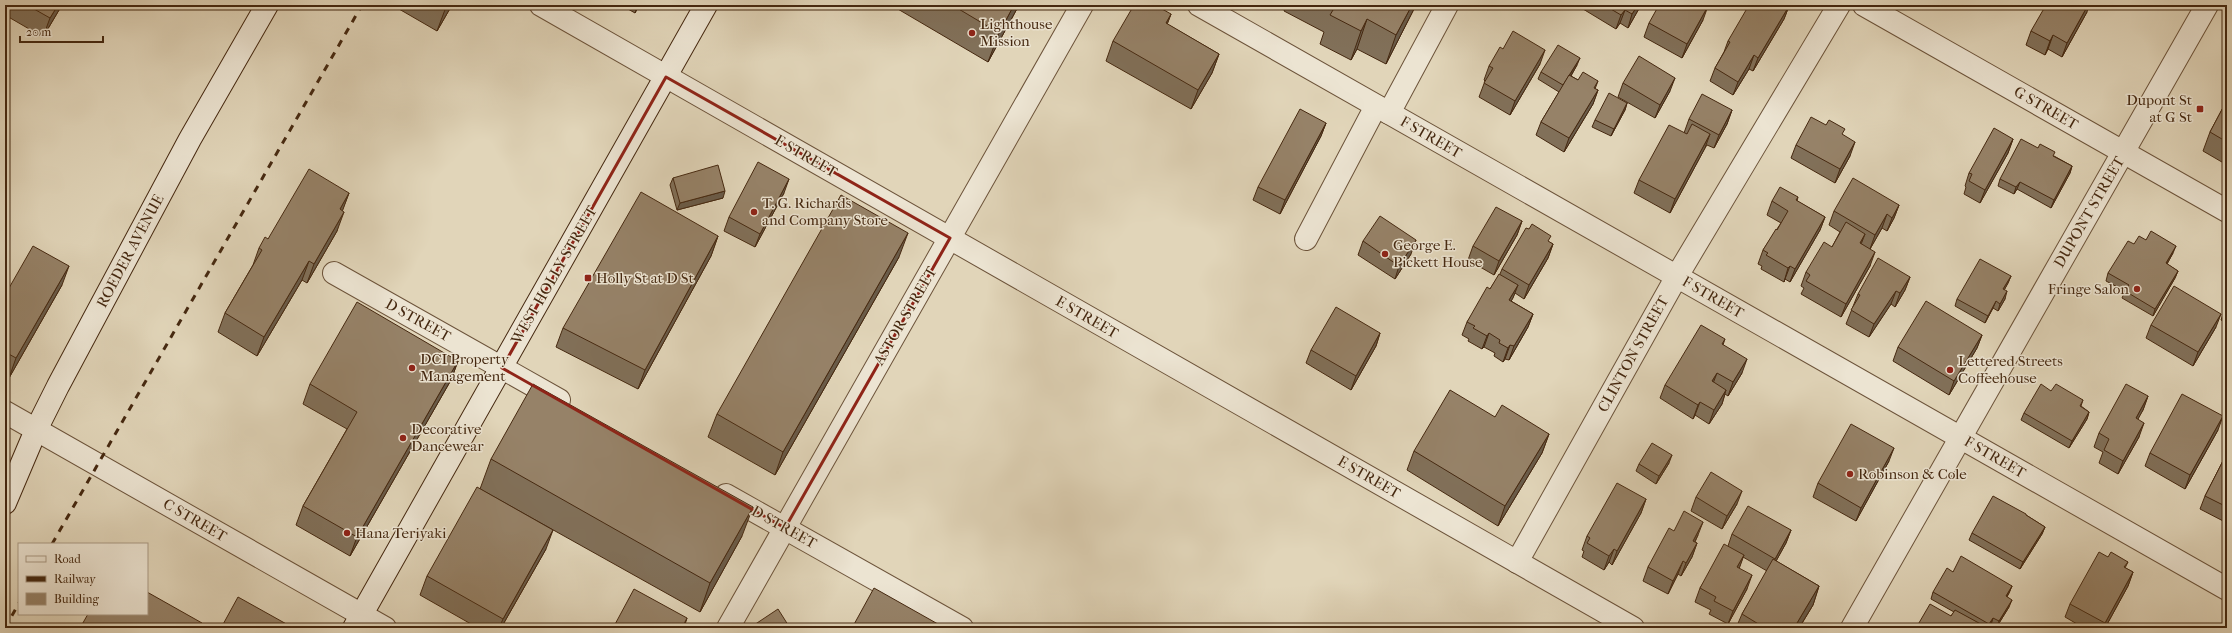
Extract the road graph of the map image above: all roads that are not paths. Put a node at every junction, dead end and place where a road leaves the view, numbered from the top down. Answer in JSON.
{"nodes":[{"id":1,"x":267,"y":5,"type":"edge"},
{"id":2,"x":541,"y":5,"type":"edge"},
{"id":3,"x":706,"y":5,"type":"edge"},
{"id":4,"x":1082,"y":5,"type":"edge"},
{"id":5,"x":1199,"y":5,"type":"edge"},
{"id":6,"x":1447,"y":5,"type":"edge"},
{"id":7,"x":1839,"y":5,"type":"edge"},
{"id":8,"x":1864,"y":5,"type":"edge"},
{"id":9,"x":2207,"y":5,"type":"edge"},
{"id":10,"x":666,"y":77,"type":"junction"},
{"id":11,"x":1383,"y":109,"type":"junction"},
{"id":12,"x":2123,"y":152,"type":"junction"},
{"id":13,"x":2227,"y":211,"type":"edge"},
{"id":14,"x":950,"y":238,"type":"junction"},
{"id":15,"x":1306,"y":239,"type":"dead end"},
{"id":16,"x":334,"y":272,"type":"dead end"},
{"id":17,"x":1676,"y":276,"type":"junction"},
{"id":18,"x":502,"y":368,"type":"junction"},
{"id":19,"x":5,"y":412,"type":"edge"},
{"id":20,"x":580,"y":412,"type":"edge"},
{"id":21,"x":36,"y":430,"type":"junction"},
{"id":22,"x":1961,"y":438,"type":"junction"},
{"id":23,"x":710,"y":485,"type":"edge"},
{"id":24,"x":5,"y":503,"type":"edge"},
{"id":25,"x":785,"y":528,"type":"junction"},
{"id":26,"x":1517,"y":562,"type":"junction"},
{"id":27,"x":2227,"y":589,"type":"edge"},
{"id":28,"x":358,"y":622,"type":"edge"},
{"id":29,"x":385,"y":628,"type":"edge"},
{"id":30,"x":728,"y":628,"type":"edge"},
{"id":31,"x":962,"y":628,"type":"edge"},
{"id":32,"x":1634,"y":628,"type":"edge"},
{"id":33,"x":1852,"y":628,"type":"edge"}],
"edges":[{"from":1,"to":21,"type":"street","name":"ROEDER AVENUE"},
{"from":2,"to":10,"type":"street","name":"E STREET"},
{"from":3,"to":10,"type":"street","name":"WEST HOLLY STREET"},
{"from":4,"to":14,"type":"street","name":"ASTOR STREET"},
{"from":5,"to":11,"type":"street","name":"F STREET"},
{"from":6,"to":11,"type":"street"},
{"from":7,"to":17,"type":"street","name":"CLINTON STREET"},
{"from":8,"to":12,"type":"street","name":"G STREET"},
{"from":9,"to":12,"type":"street","name":"DUPONT STREET"},
{"from":10,"to":14,"type":"street","name":"E STREET"},
{"from":10,"to":18,"type":"street","name":"WEST HOLLY STREET"},
{"from":11,"to":15,"type":"street"},
{"from":11,"to":17,"type":"street","name":"F STREET"},
{"from":12,"to":13,"type":"street","name":"G STREET"},
{"from":12,"to":22,"type":"street","name":"DUPONT STREET"},
{"from":14,"to":25,"type":"street","name":"ASTOR STREET"},
{"from":14,"to":26,"type":"street","name":"E STREET"},
{"from":16,"to":18,"type":"street","name":"D STREET"},
{"from":17,"to":22,"type":"street","name":"F STREET"},
{"from":17,"to":26,"type":"street","name":"CLINTON STREET"},
{"from":18,"to":20,"type":"street","name":"D STREET"},
{"from":18,"to":28,"type":"street","name":"WEST HOLLY STREET"},
{"from":19,"to":21,"type":"street","name":"C STREET"},
{"from":21,"to":24,"type":"street","name":"ROEDER AVENUE"},
{"from":21,"to":28,"type":"street","name":"C STREET"},
{"from":22,"to":27,"type":"street","name":"F STREET"},
{"from":22,"to":33,"type":"street","name":"DUPONT STREET"},
{"from":23,"to":25,"type":"street","name":"D STREET"},
{"from":25,"to":30,"type":"street","name":"ASTOR STREET"},
{"from":25,"to":31,"type":"street","name":"D STREET"},
{"from":26,"to":32,"type":"street","name":"E STREET"},
{"from":28,"to":29,"type":"street","name":"C STREET"}]}
